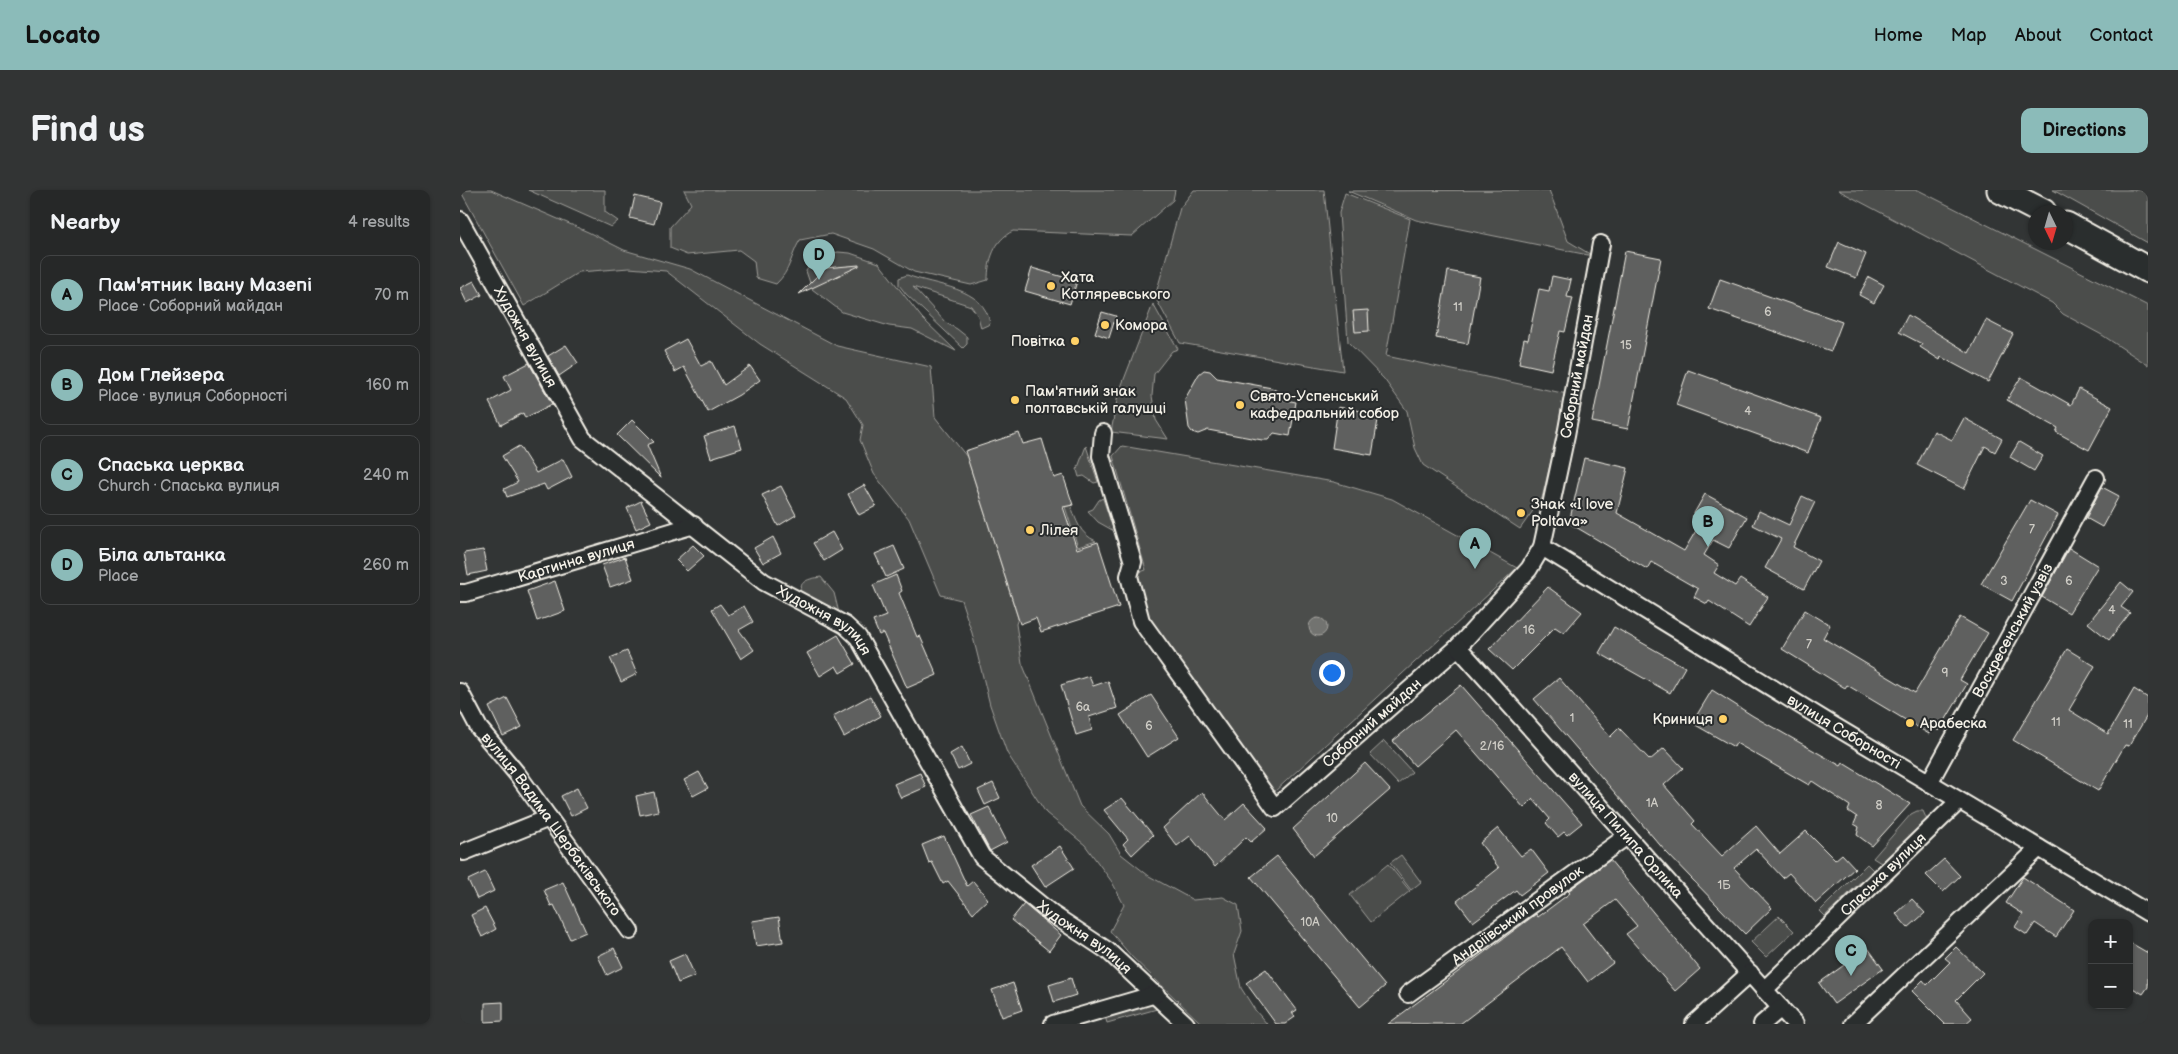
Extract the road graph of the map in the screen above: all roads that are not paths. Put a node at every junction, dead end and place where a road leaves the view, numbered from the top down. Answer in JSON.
{"nodes":[{"id":1,"x":2000,"y":190,"type":"edge"},
{"id":2,"x":2029,"y":205,"type":"edge"},
{"id":3,"x":460,"y":220,"type":"edge"},
{"id":4,"x":2073,"y":229,"type":"edge"},
{"id":5,"x":1601,"y":244,"type":"dead end"},
{"id":6,"x":2148,"y":270,"type":"edge"},
{"id":7,"x":1103,"y":433,"type":"dead end"},
{"id":8,"x":2096,"y":478,"type":"dead end"},
{"id":9,"x":694,"y":525,"type":"junction"},
{"id":10,"x":1542,"y":547,"type":"junction"},
{"id":11,"x":460,"y":593,"type":"edge"},
{"id":12,"x":1458,"y":647,"type":"junction"},
{"id":13,"x":460,"y":692,"type":"edge"},
{"id":14,"x":1929,"y":783,"type":"junction"},
{"id":15,"x":1959,"y":801,"type":"junction"},
{"id":16,"x":549,"y":818,"type":"junction"},
{"id":17,"x":1627,"y":836,"type":"junction"},
{"id":18,"x":2039,"y":848,"type":"junction"},
{"id":19,"x":464,"y":852,"type":"dead end"},
{"id":20,"x":2148,"y":913,"type":"edge"},
{"id":21,"x":630,"y":931,"type":"dead end"},
{"id":22,"x":1750,"y":973,"type":"junction"},
{"id":23,"x":1764,"y":990,"type":"junction"},
{"id":24,"x":1156,"y":994,"type":"junction"},
{"id":25,"x":1408,"y":994,"type":"dead end"},
{"id":26,"x":1781,"y":1008,"type":"junction"},
{"id":27,"x":1061,"y":1023,"type":"edge"},
{"id":28,"x":1186,"y":1024,"type":"edge"},
{"id":29,"x":1694,"y":1024,"type":"edge"},
{"id":30,"x":1762,"y":1024,"type":"edge"},
{"id":31,"x":1795,"y":1024,"type":"edge"},
{"id":32,"x":1853,"y":1024,"type":"edge"}],
"edges":[{"from":1,"to":2,"type":"main road"},
{"from":3,"to":9,"type":"street","name":"Художня вулиця"},
{"from":4,"to":6,"type":"main road"},
{"from":5,"to":10,"type":"street","name":"Соборний майдан"},
{"from":7,"to":12,"type":"street","name":"Соборний майдан"},
{"from":8,"to":14,"type":"street","name":"Воскресенський узвіз"},
{"from":9,"to":11,"type":"street","name":"Картинна вулиця"},
{"from":9,"to":24,"type":"street","name":"Художня вулиця"},
{"from":10,"to":12,"type":"street","name":"Соборний майдан"},
{"from":10,"to":14,"type":"street","name":"вулиця Соборності"},
{"from":12,"to":17,"type":"street","name":"вулиця Пилипа Орлика"},
{"from":13,"to":16,"type":"street","name":"вулиця Вадима Щербаківського"},
{"from":14,"to":15,"type":"street","name":"вулиця Соборності"},
{"from":15,"to":18,"type":"street","name":"вулиця Соборності"},
{"from":15,"to":23,"type":"street","name":"Спаська вулиця"},
{"from":16,"to":19,"type":"street"},
{"from":16,"to":21,"type":"street","name":"вулиця Вадима Щербаківського"},
{"from":17,"to":22,"type":"street","name":"вулиця Пилипа Орлика"},
{"from":17,"to":25,"type":"street","name":"Андріївський провулок"},
{"from":18,"to":20,"type":"street","name":"вулиця Соборності"},
{"from":18,"to":32,"type":"street"},
{"from":22,"to":23,"type":"street","name":"вулиця Пилипа Орлика"},
{"from":22,"to":29,"type":"street"},
{"from":23,"to":26,"type":"street","name":"вулиця Пилипа Орлика"},
{"from":24,"to":27,"type":"street"},
{"from":24,"to":28,"type":"street","name":"Художня вулиця"},
{"from":26,"to":30,"type":"street"},
{"from":26,"to":31,"type":"street","name":"вулиця Пилипа Орлика"}]}
